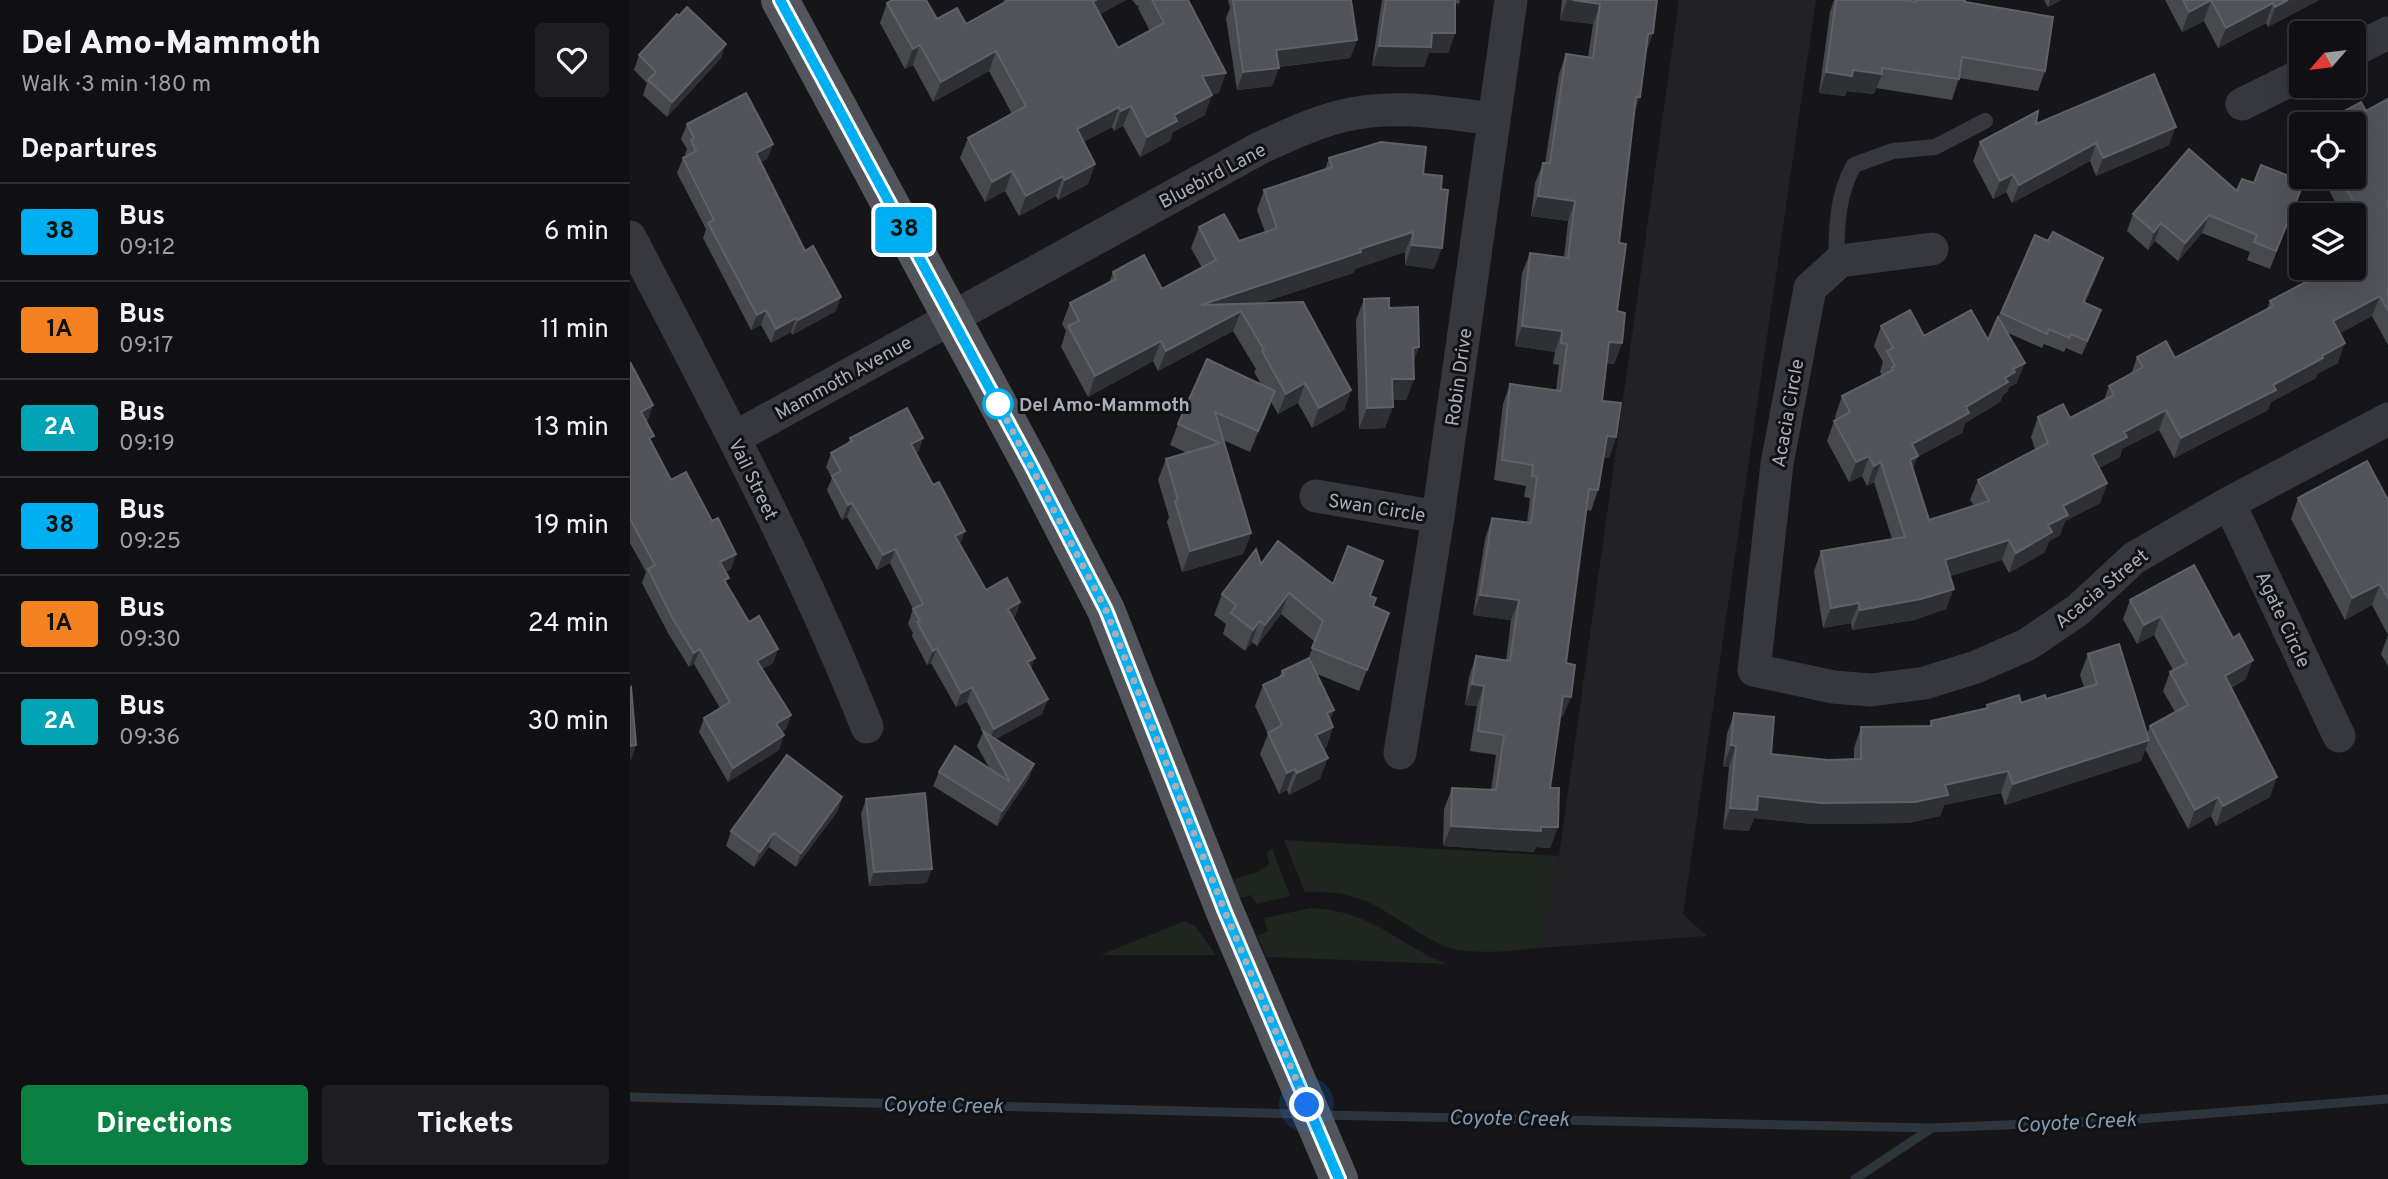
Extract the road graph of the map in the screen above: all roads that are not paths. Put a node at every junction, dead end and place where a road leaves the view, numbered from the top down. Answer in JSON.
{"nodes":[{"id":1,"x":780,"y":0,"type":"edge"},
{"id":2,"x":1511,"y":0,"type":"edge"},
{"id":3,"x":2388,"y":33,"type":"edge"},
{"id":4,"x":2366,"y":44,"type":"edge"},
{"id":5,"x":2289,"y":81,"type":"edge"},
{"id":6,"x":2242,"y":104,"type":"dead end"},
{"id":7,"x":1494,"y":119,"type":"junction"},
{"id":8,"x":1985,"y":121,"type":"dead end"},
{"id":9,"x":630,"y":237,"type":"edge"},
{"id":10,"x":1932,"y":249,"type":"dead end"},
{"id":11,"x":1836,"y":265,"type":"junction"},
{"id":12,"x":952,"y":317,"type":"junction"},
{"id":13,"x":2388,"y":419,"type":"edge"},
{"id":14,"x":734,"y":438,"type":"junction"},
{"id":15,"x":1316,"y":496,"type":"dead end"},
{"id":16,"x":2229,"y":503,"type":"junction"},
{"id":17,"x":1438,"y":517,"type":"junction"},
{"id":18,"x":1754,"y":670,"type":"joint"},
{"id":19,"x":867,"y":727,"type":"dead end"},
{"id":20,"x":2339,"y":736,"type":"dead end"},
{"id":21,"x":1400,"y":753,"type":"dead end"},
{"id":22,"x":1339,"y":1179,"type":"edge"}],
"edges":[{"from":1,"to":12,"type":"main road"},
{"from":2,"to":7,"type":"street","name":"Robin Drive"},
{"from":3,"to":4,"type":"street"},
{"from":5,"to":6,"type":"street"},
{"from":7,"to":12,"type":"street","name":"Bluebird Lane"},
{"from":7,"to":17,"type":"street","name":"Robin Drive"},
{"from":8,"to":11,"type":"lane"},
{"from":9,"to":14,"type":"street","name":"Vail Street"},
{"from":10,"to":11,"type":"street","name":"Acacia Circle"},
{"from":11,"to":18,"type":"street","name":"Acacia Circle"},
{"from":12,"to":14,"type":"street","name":"Mammoth Avenue"},
{"from":12,"to":22,"type":"main road"},
{"from":13,"to":16,"type":"street","name":"Acacia Street"},
{"from":14,"to":19,"type":"street","name":"Vail Street"},
{"from":15,"to":17,"type":"street","name":"Swan Circle"},
{"from":16,"to":18,"type":"street","name":"Acacia Street"},
{"from":16,"to":20,"type":"street","name":"Agate Circle"},
{"from":17,"to":21,"type":"street","name":"Robin Drive"}]}
